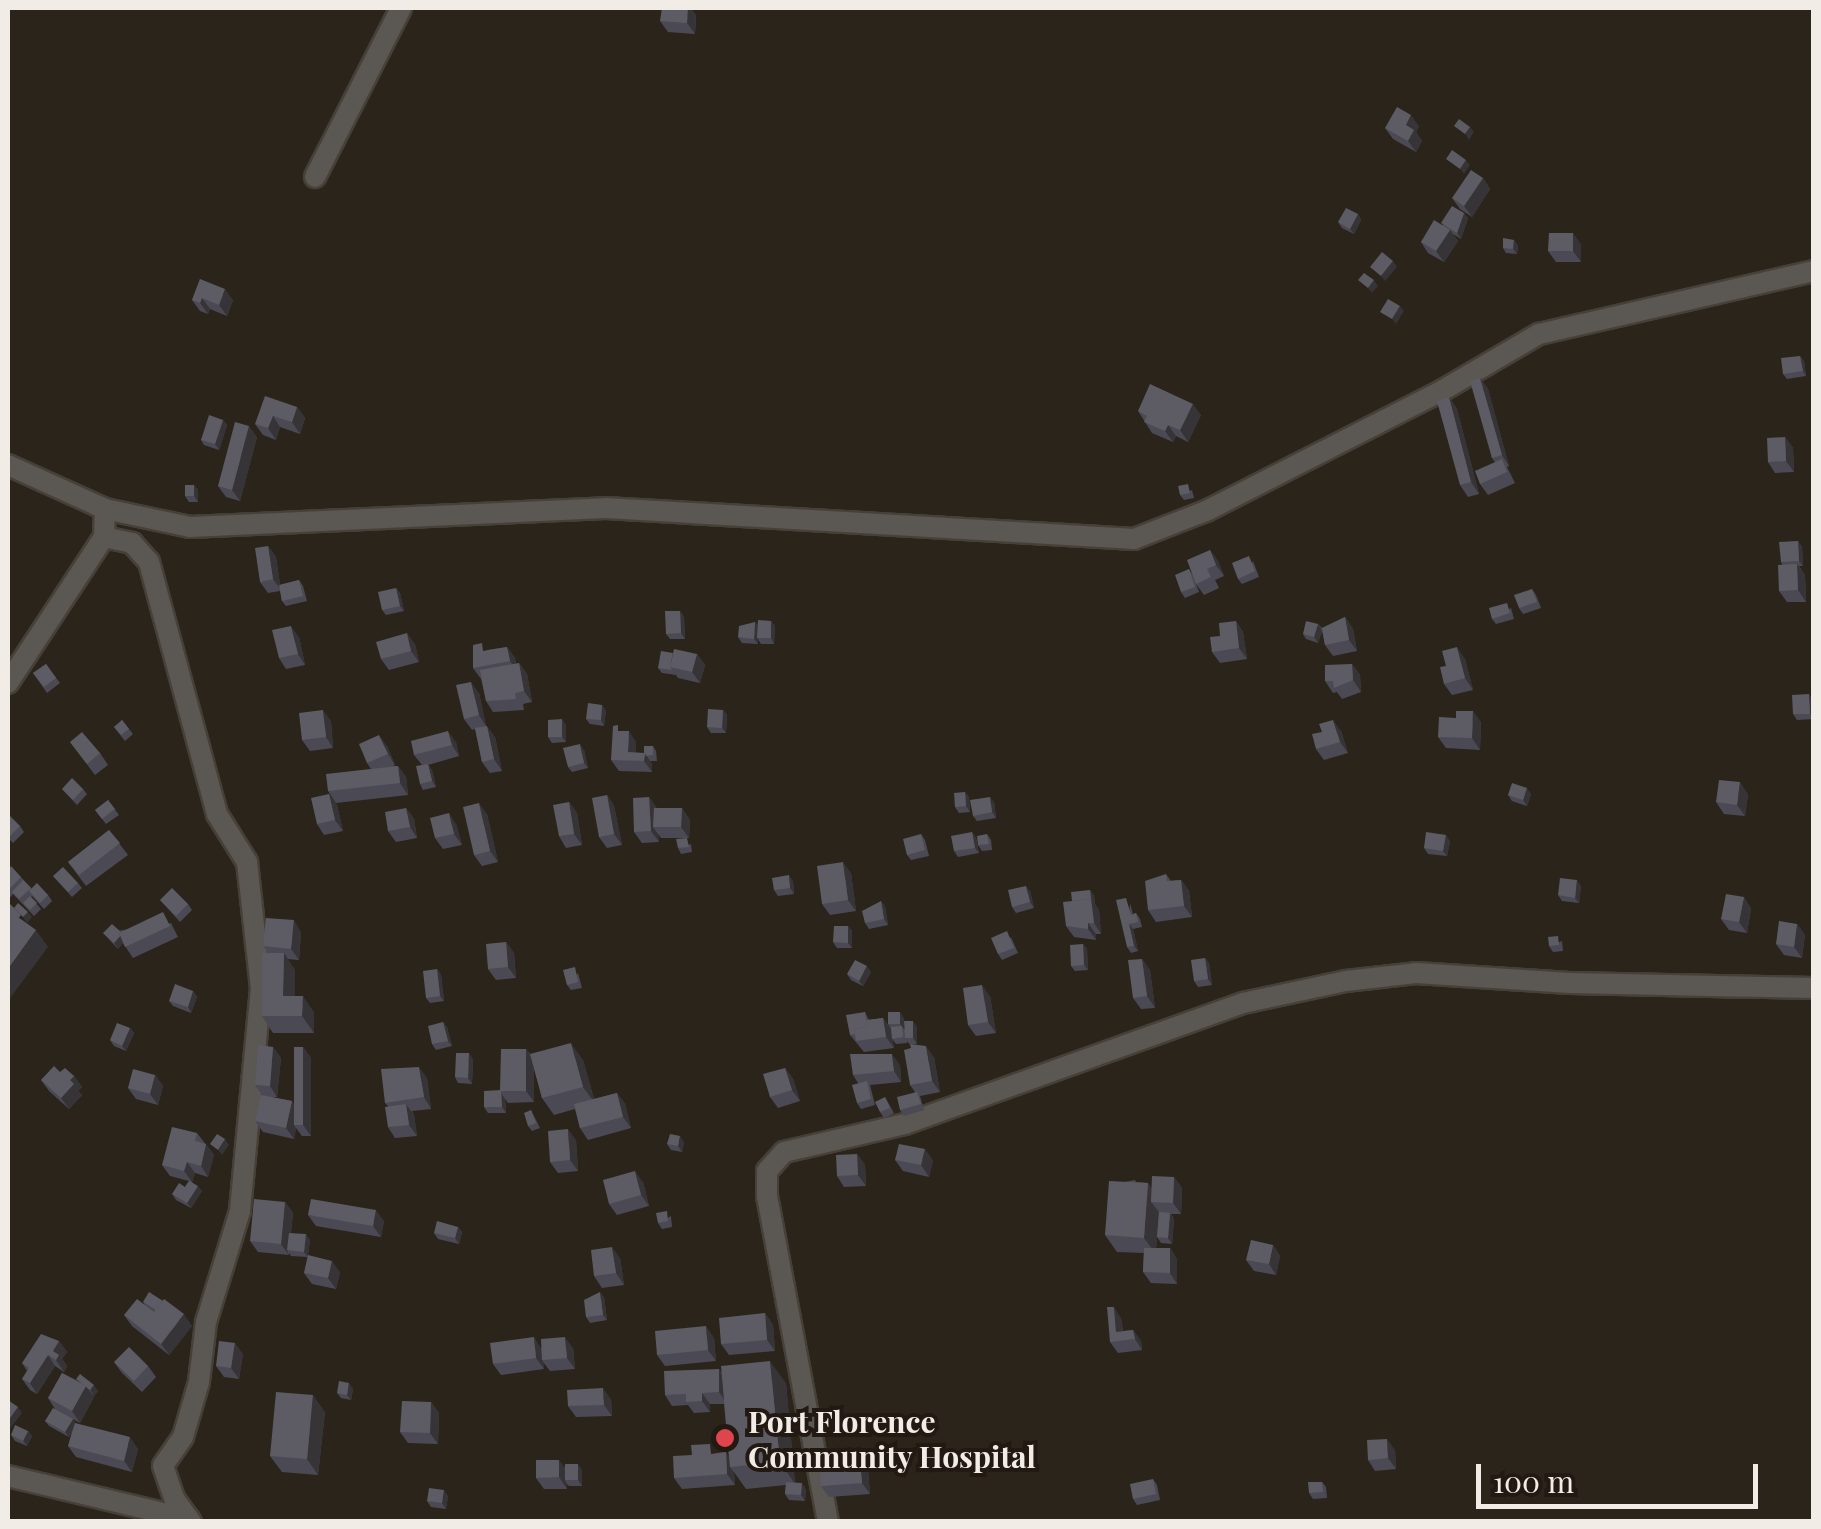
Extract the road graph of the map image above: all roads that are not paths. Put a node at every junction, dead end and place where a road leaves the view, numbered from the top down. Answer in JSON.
{"nodes":[{"id":1,"x":402,"y":8,"type":"edge"},
{"id":2,"x":315,"y":177,"type":"dead end"},
{"id":3,"x":1814,"y":271,"type":"edge"},
{"id":4,"x":8,"y":466,"type":"edge"},
{"id":5,"x":106,"y":509,"type":"junction"},
{"id":6,"x":104,"y":536,"type":"junction"},
{"id":7,"x":8,"y":683,"type":"edge"},
{"id":8,"x":1814,"y":988,"type":"edge"},
{"id":9,"x":8,"y":1476,"type":"edge"},
{"id":10,"x":190,"y":1520,"type":"edge"},
{"id":11,"x":828,"y":1522,"type":"edge"}],
"edges":[{"from":1,"to":2,"type":"street"},
{"from":3,"to":5,"type":"street"},
{"from":4,"to":5,"type":"street"},
{"from":5,"to":6,"type":"street"},
{"from":6,"to":7,"type":"street"},
{"from":6,"to":10,"type":"street"},
{"from":8,"to":11,"type":"street"},
{"from":9,"to":10,"type":"street"}]}
